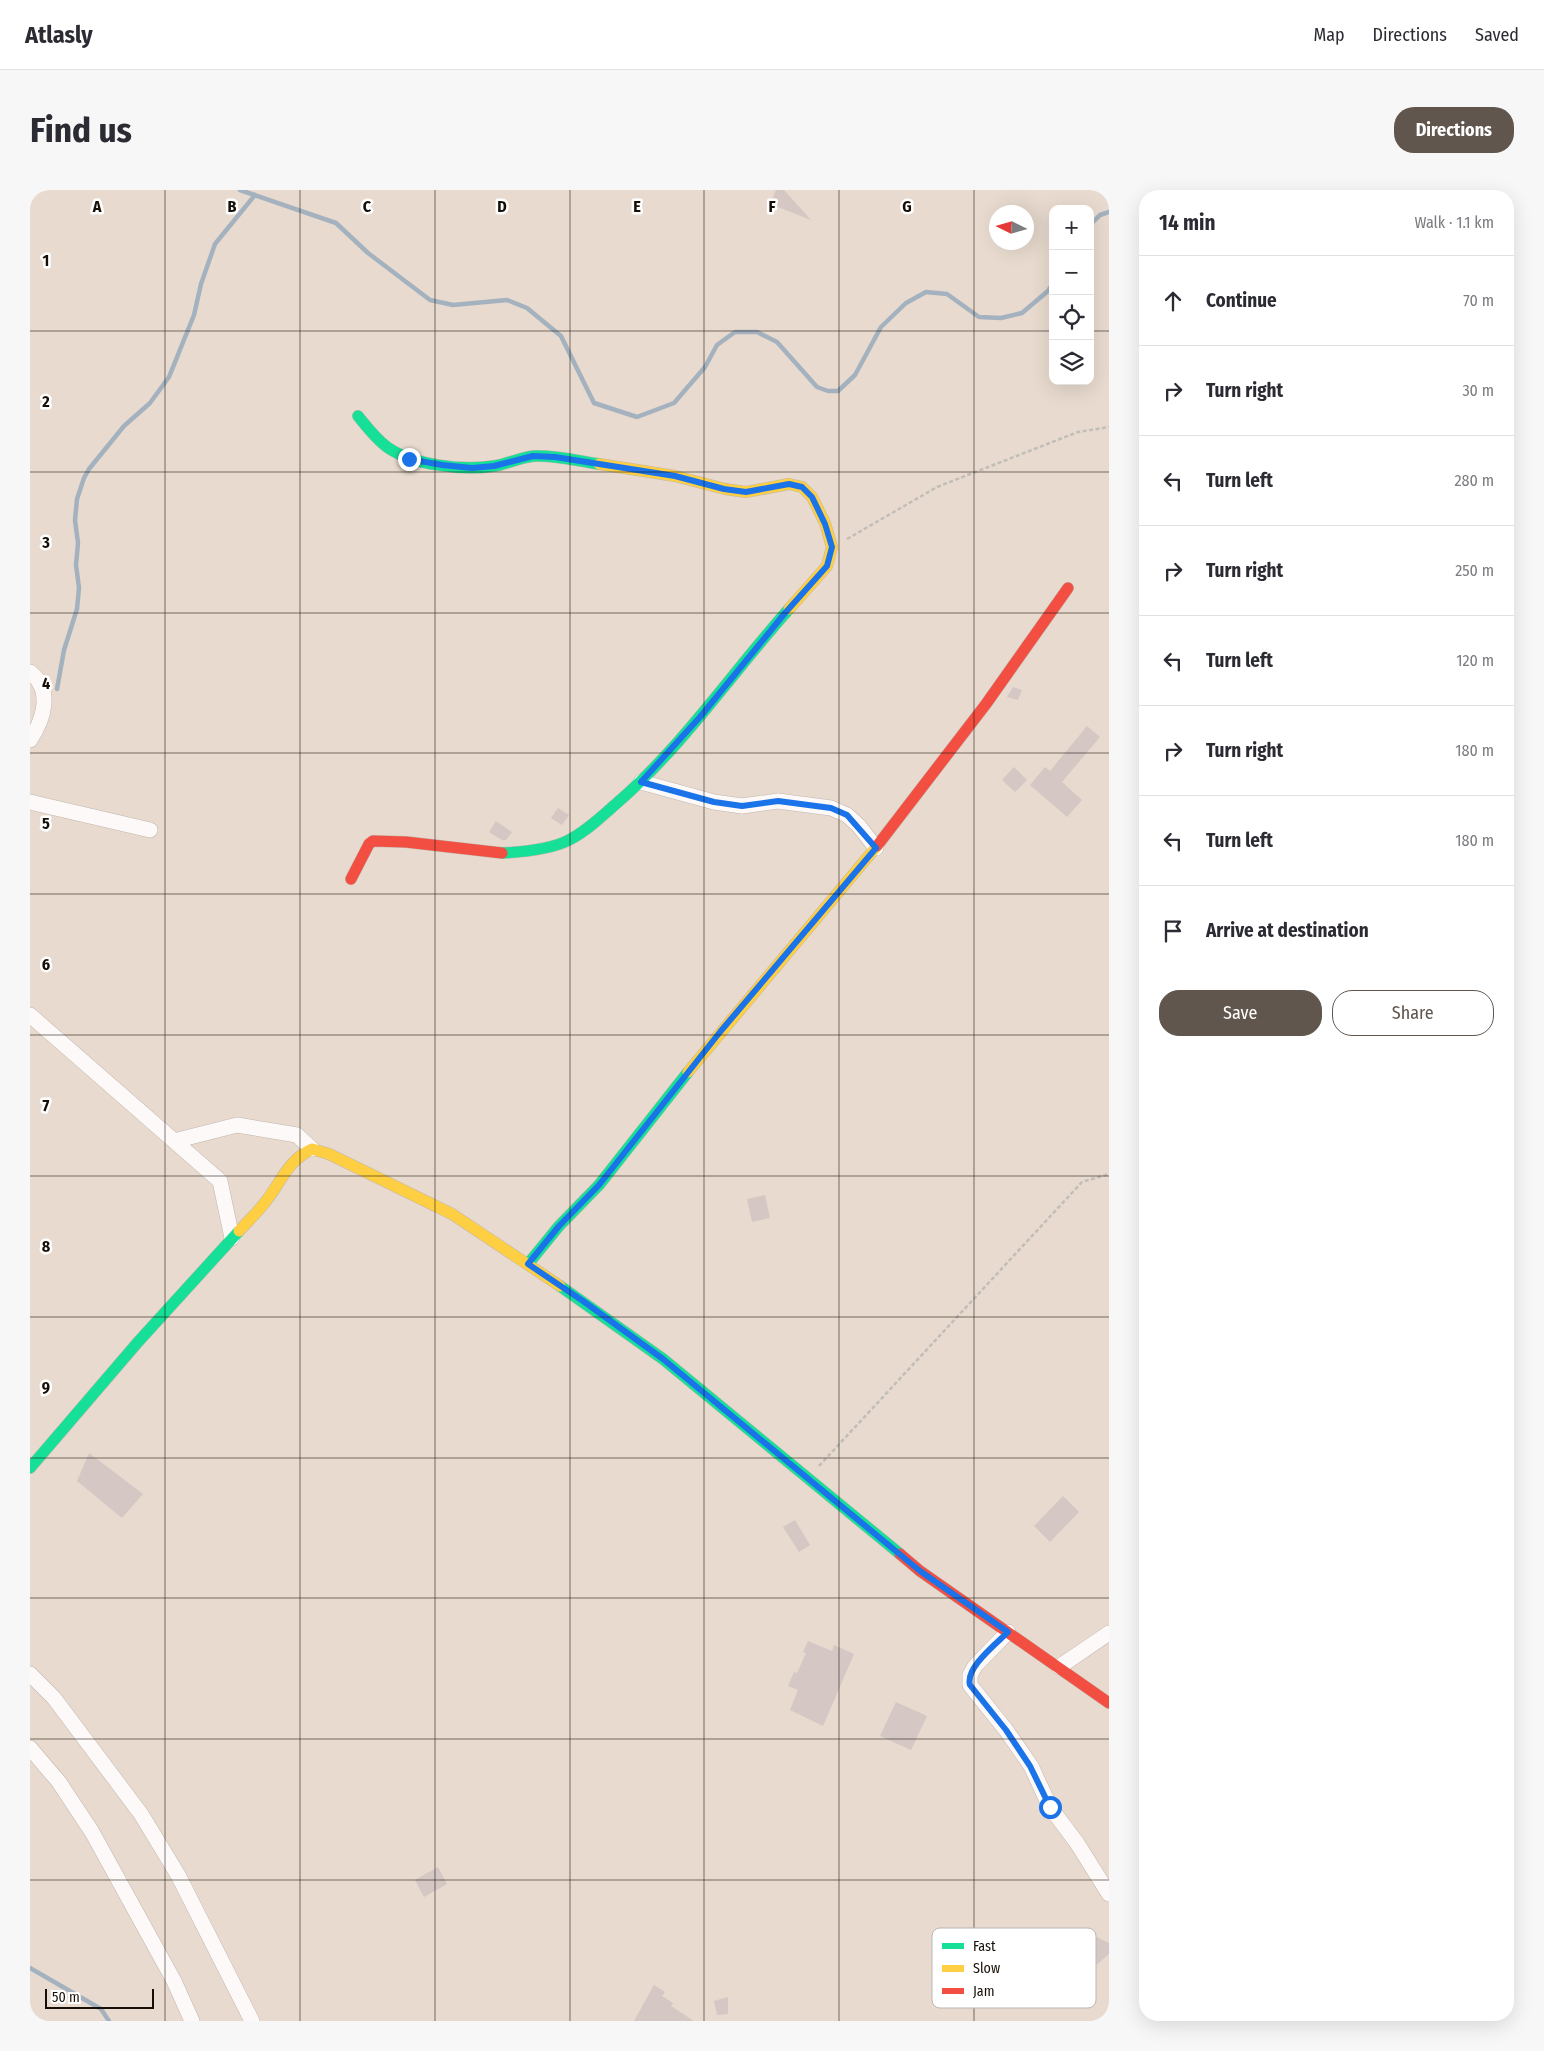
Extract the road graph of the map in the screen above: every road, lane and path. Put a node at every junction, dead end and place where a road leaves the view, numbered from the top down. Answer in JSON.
{"nodes":[{"id":1,"x":358,"y":416,"type":"dead end"},
{"id":2,"x":1109,"y":428,"type":"edge"},
{"id":3,"x":832,"y":547,"type":"junction"},
{"id":4,"x":1068,"y":588,"type":"dead end"},
{"id":5,"x":30,"y":672,"type":"edge"},
{"id":6,"x":30,"y":740,"type":"edge"},
{"id":7,"x":641,"y":782,"type":"junction"},
{"id":8,"x":30,"y":802,"type":"edge"},
{"id":9,"x":150,"y":830,"type":"dead end"},
{"id":10,"x":876,"y":848,"type":"junction"},
{"id":11,"x":352,"y":879,"type":"dead end"},
{"id":12,"x":30,"y":1016,"type":"edge"},
{"id":13,"x":174,"y":1141,"type":"junction"},
{"id":14,"x":312,"y":1149,"type":"junction"},
{"id":15,"x":1109,"y":1174,"type":"edge"},
{"id":16,"x":232,"y":1238,"type":"junction"},
{"id":17,"x":528,"y":1264,"type":"junction"},
{"id":18,"x":30,"y":1468,"type":"edge"},
{"id":19,"x":808,"y":1478,"type":"junction"},
{"id":20,"x":1008,"y":1632,"type":"junction"},
{"id":21,"x":1109,"y":1633,"type":"edge"},
{"id":22,"x":1059,"y":1667,"type":"junction"},
{"id":23,"x":30,"y":1674,"type":"edge"},
{"id":24,"x":1109,"y":1703,"type":"edge"},
{"id":25,"x":30,"y":1748,"type":"edge"},
{"id":26,"x":1109,"y":1894,"type":"edge"},
{"id":27,"x":192,"y":2021,"type":"edge"},
{"id":28,"x":252,"y":2021,"type":"edge"}],
"edges":[{"from":1,"to":3,"type":"street"},
{"from":2,"to":3,"type":"path"},
{"from":3,"to":7,"type":"street"},
{"from":4,"to":10,"type":"street"},
{"from":5,"to":6,"type":"street"},
{"from":7,"to":10,"type":"street"},
{"from":7,"to":11,"type":"street"},
{"from":8,"to":9,"type":"street"},
{"from":10,"to":17,"type":"street"},
{"from":12,"to":13,"type":"street"},
{"from":13,"to":14,"type":"street"},
{"from":13,"to":16,"type":"street"},
{"from":14,"to":16,"type":"street"},
{"from":14,"to":17,"type":"street"},
{"from":15,"to":19,"type":"path"},
{"from":16,"to":18,"type":"street"},
{"from":17,"to":19,"type":"street"},
{"from":19,"to":20,"type":"street"},
{"from":20,"to":22,"type":"street"},
{"from":20,"to":26,"type":"street"},
{"from":21,"to":22,"type":"street"},
{"from":22,"to":24,"type":"street"},
{"from":23,"to":28,"type":"street"},
{"from":25,"to":27,"type":"street"}]}
